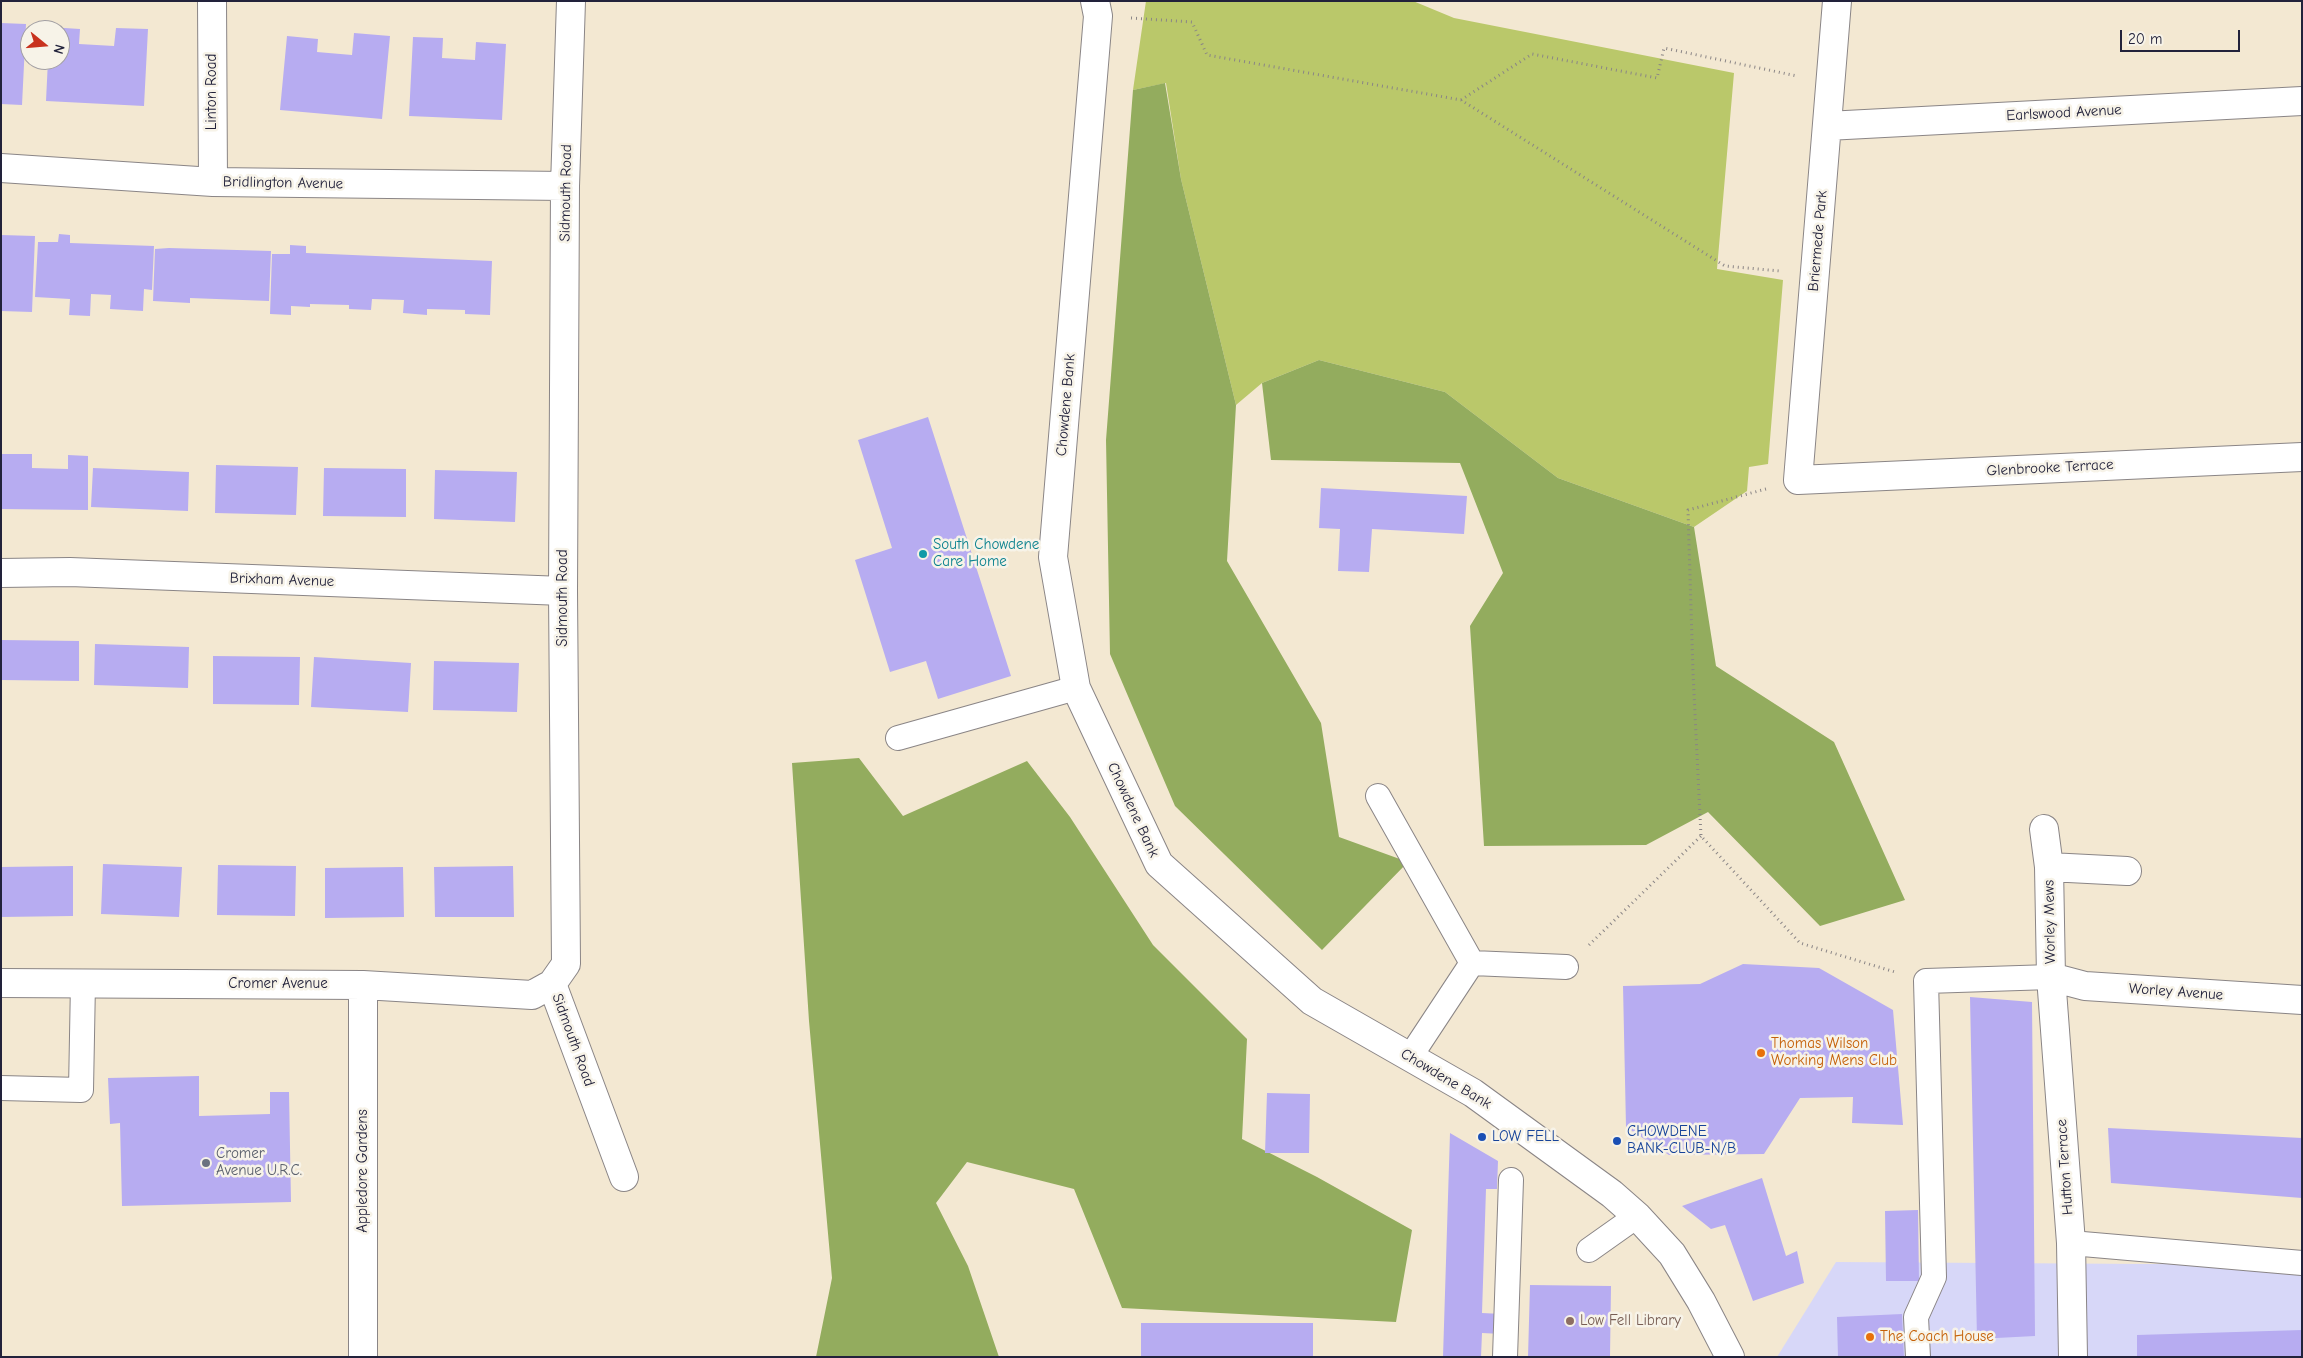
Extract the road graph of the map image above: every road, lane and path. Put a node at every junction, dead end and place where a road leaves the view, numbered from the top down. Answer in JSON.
{"nodes":[{"id":1,"x":212,"y":1,"type":"edge"},
{"id":2,"x":571,"y":1,"type":"edge"},
{"id":3,"x":1837,"y":1,"type":"edge"},
{"id":4,"x":1097,"y":9,"type":"edge"},
{"id":5,"x":1830,"y":83,"type":"junction"},
{"id":6,"x":1461,"y":100,"type":"junction"},
{"id":7,"x":2302,"y":101,"type":"edge"},
{"id":8,"x":1827,"y":126,"type":"junction"},
{"id":9,"x":1,"y":168,"type":"edge"},
{"id":10,"x":213,"y":182,"type":"junction"},
{"id":11,"x":566,"y":186,"type":"junction"},
{"id":12,"x":1815,"y":275,"type":"junction"},
{"id":13,"x":2302,"y":457,"type":"edge"},
{"id":14,"x":1798,"y":480,"type":"junction"},
{"id":15,"x":1,"y":572,"type":"edge"},
{"id":16,"x":563,"y":591,"type":"junction"},
{"id":17,"x":1076,"y":688,"type":"junction"},
{"id":18,"x":898,"y":738,"type":"dead end"},
{"id":19,"x":1378,"y":796,"type":"dead end"},
{"id":20,"x":2044,"y":829,"type":"dead end"},
{"id":21,"x":1702,"y":836,"type":"junction"},
{"id":22,"x":2049,"y":867,"type":"junction"},
{"id":23,"x":2128,"y":871,"type":"dead end"},
{"id":24,"x":1472,"y":963,"type":"junction"},
{"id":25,"x":1566,"y":967,"type":"joint"},
{"id":26,"x":2051,"y":977,"type":"junction"},
{"id":27,"x":83,"y":982,"type":"junction"},
{"id":28,"x":1926,"y":982,"type":"junction"},
{"id":29,"x":1,"y":983,"type":"edge"},
{"id":30,"x":552,"y":984,"type":"junction"},
{"id":31,"x":363,"y":985,"type":"junction"},
{"id":32,"x":2302,"y":1000,"type":"edge"},
{"id":33,"x":1410,"y":1057,"type":"junction"},
{"id":34,"x":1,"y":1088,"type":"edge"},
{"id":35,"x":624,"y":1177,"type":"dead end"},
{"id":36,"x":1511,"y":1180,"type":"dead end"},
{"id":37,"x":1637,"y":1216,"type":"junction"},
{"id":38,"x":2071,"y":1243,"type":"junction"},
{"id":39,"x":1589,"y":1250,"type":"dead end"},
{"id":40,"x":2302,"y":1263,"type":"edge"},
{"id":41,"x":363,"y":1357,"type":"edge"},
{"id":42,"x":1505,"y":1357,"type":"edge"},
{"id":43,"x":1730,"y":1357,"type":"edge"},
{"id":44,"x":1918,"y":1357,"type":"edge"},
{"id":45,"x":2073,"y":1357,"type":"edge"}],
"edges":[{"from":1,"to":10,"type":"street","name":"Linton Road"},
{"from":2,"to":11,"type":"street","name":"Sidmouth Road"},
{"from":3,"to":5,"type":"street","name":"Briermede Park"},
{"from":4,"to":6,"type":"path"},
{"from":4,"to":17,"type":"street","name":"Chowdene Bank"},
{"from":5,"to":6,"type":"path"},
{"from":5,"to":8,"type":"street","name":"Briermede Park"},
{"from":6,"to":12,"type":"path"},
{"from":7,"to":8,"type":"street","name":"Earlswood Avenue"},
{"from":8,"to":12,"type":"street","name":"Briermede Park"},
{"from":9,"to":10,"type":"street","name":"Bridlington Avenue"},
{"from":10,"to":11,"type":"street","name":"Bridlington Avenue"},
{"from":11,"to":16,"type":"street","name":"Sidmouth Road"},
{"from":12,"to":14,"type":"street","name":"Briermede Park"},
{"from":13,"to":14,"type":"street","name":"Glenbrooke Terrace"},
{"from":14,"to":21,"type":"path"},
{"from":15,"to":16,"type":"street","name":"Brixham Avenue"},
{"from":16,"to":30,"type":"street","name":"Sidmouth Road"},
{"from":17,"to":18,"type":"lane"},
{"from":17,"to":33,"type":"street","name":"Chowdene Bank"},
{"from":19,"to":24,"type":"lane"},
{"from":20,"to":22,"type":"street","name":"Worley Mews"},
{"from":21,"to":25,"type":"path"},
{"from":21,"to":28,"type":"path"},
{"from":22,"to":23,"type":"street","name":"Worley Mews"},
{"from":22,"to":26,"type":"street","name":"Worley Mews"},
{"from":24,"to":25,"type":"lane"},
{"from":24,"to":33,"type":"lane"},
{"from":26,"to":28,"type":"lane"},
{"from":26,"to":32,"type":"street","name":"Worley Avenue"},
{"from":26,"to":38,"type":"street","name":"Hutton Terrace"},
{"from":27,"to":29,"type":"street","name":"Cromer Avenue"},
{"from":27,"to":31,"type":"street","name":"Cromer Avenue"},
{"from":27,"to":34,"type":"lane"},
{"from":28,"to":44,"type":"lane"},
{"from":30,"to":31,"type":"street","name":"Cromer Avenue"},
{"from":30,"to":35,"type":"street","name":"Sidmouth Road"},
{"from":31,"to":41,"type":"street","name":"Appledore Gardens"},
{"from":33,"to":37,"type":"street","name":"Chowdene Bank"},
{"from":36,"to":42,"type":"lane"},
{"from":37,"to":39,"type":"lane"},
{"from":37,"to":43,"type":"street","name":"Chowdene Bank"},
{"from":38,"to":40,"type":"lane"},
{"from":38,"to":45,"type":"street","name":"Hutton Terrace"}]}
